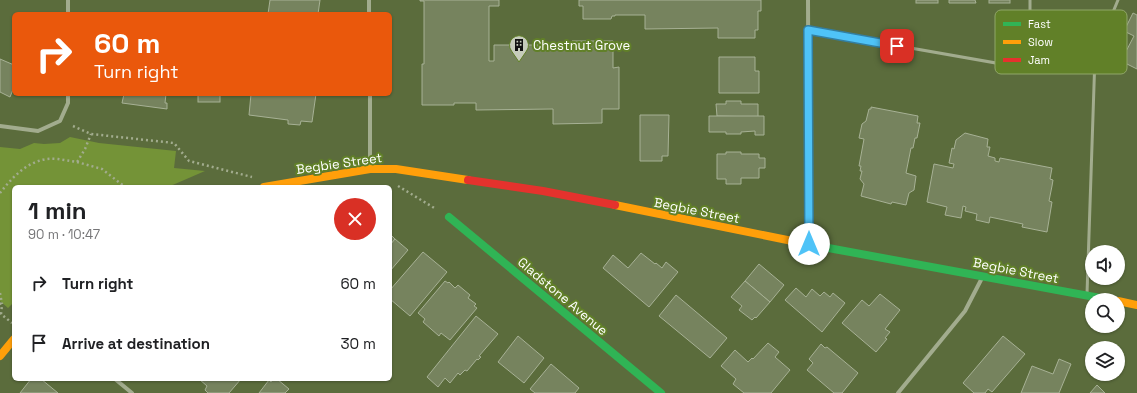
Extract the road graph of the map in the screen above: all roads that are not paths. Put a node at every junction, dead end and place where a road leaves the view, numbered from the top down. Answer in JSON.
{"nodes":[{"id":1,"x":68,"y":0,"type":"edge"},
{"id":2,"x":369,"y":0,"type":"edge"},
{"id":3,"x":808,"y":0,"type":"edge"},
{"id":4,"x":1118,"y":0,"type":"edge"},
{"id":5,"x":1114,"y":10,"type":"edge"},
{"id":6,"x":68,"y":12,"type":"edge"},
{"id":7,"x":369,"y":12,"type":"edge"},
{"id":8,"x":808,"y":30,"type":"junction"},
{"id":9,"x":995,"y":63,"type":"edge"},
{"id":10,"x":1094,"y":74,"type":"edge"},
{"id":11,"x":68,"y":96,"type":"edge"},
{"id":12,"x":370,"y":96,"type":"edge"},
{"id":13,"x":0,"y":126,"type":"edge"},
{"id":14,"x":370,"y":169,"type":"junction"},
{"id":15,"x":273,"y":185,"type":"edge"},
{"id":16,"x":449,"y":217,"type":"road end"},
{"id":17,"x":809,"y":244,"type":"junction"},
{"id":18,"x":983,"y":276,"type":"junction"},
{"id":19,"x":1087,"y":293,"type":"edge"},
{"id":20,"x":1085,"y":296,"type":"edge"},
{"id":21,"x":1125,"y":302,"type":"edge"},
{"id":22,"x":1137,"y":305,"type":"edge"},
{"id":23,"x":12,"y":341,"type":"edge"},
{"id":24,"x":0,"y":356,"type":"edge"},
{"id":25,"x":117,"y":381,"type":"edge"},
{"id":26,"x":132,"y":393,"type":"edge"},
{"id":27,"x":661,"y":393,"type":"edge"},
{"id":28,"x":898,"y":393,"type":"edge"}],
"edges":[{"from":1,"to":6,"type":"street"},
{"from":2,"to":7,"type":"street"},
{"from":3,"to":8,"type":"street"},
{"from":4,"to":5,"type":"lane"},
{"from":8,"to":9,"type":"lane"},
{"from":8,"to":17,"type":"street"},
{"from":10,"to":19,"type":"lane"},
{"from":11,"to":13,"type":"street"},
{"from":12,"to":14,"type":"street"},
{"from":14,"to":15,"type":"main road","name":"Begbie Street"},
{"from":14,"to":17,"type":"main road","name":"Begbie Street"},
{"from":16,"to":27,"type":"main road","name":"Gladstone Avenue"},
{"from":17,"to":18,"type":"main road","name":"Begbie Street"},
{"from":18,"to":20,"type":"main road","name":"Begbie Street"},
{"from":18,"to":28,"type":"street"},
{"from":21,"to":22,"type":"main road"},
{"from":23,"to":24,"type":"main road"},
{"from":25,"to":26,"type":"street"}]}
